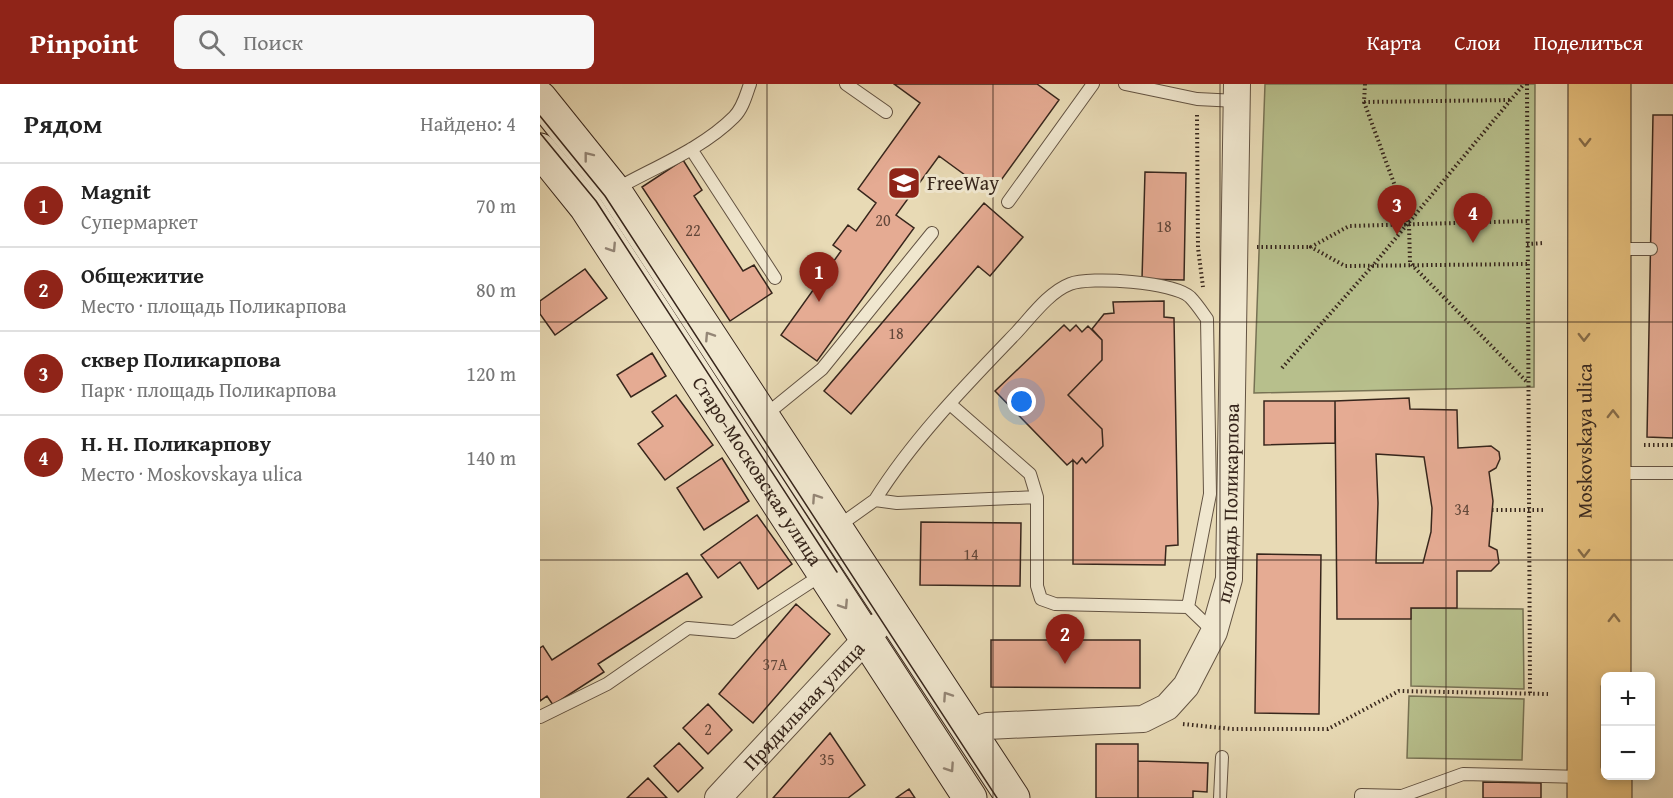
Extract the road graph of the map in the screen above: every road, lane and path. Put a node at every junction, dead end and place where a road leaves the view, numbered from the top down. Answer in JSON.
{"nodes":[{"id":1,"x":750,"y":84,"type":"edge"},
{"id":2,"x":846,"y":84,"type":"edge"},
{"id":3,"x":1093,"y":84,"type":"edge"},
{"id":4,"x":1125,"y":84,"type":"edge"},
{"id":5,"x":1365,"y":84,"type":"edge"},
{"id":6,"x":1526,"y":84,"type":"edge"},
{"id":7,"x":1585,"y":84,"type":"edge"},
{"id":8,"x":1614,"y":84,"type":"edge"},
{"id":9,"x":1237,"y":93,"type":"edge"},
{"id":10,"x":540,"y":98,"type":"edge"},
{"id":11,"x":1197,"y":99,"type":"junction"},
{"id":12,"x":1511,"y":100,"type":"junction"},
{"id":13,"x":1364,"y":102,"type":"junction"},
{"id":14,"x":886,"y":112,"type":"dead end"},
{"id":15,"x":691,"y":149,"type":"junction"},
{"id":16,"x":540,"y":150,"type":"edge"},
{"id":17,"x":600,"y":198,"type":"junction"},
{"id":18,"x":1008,"y":202,"type":"dead end"},
{"id":19,"x":1528,"y":221,"type":"junction"},
{"id":20,"x":1409,"y":224,"type":"junction"},
{"id":21,"x":932,"y":233,"type":"dead end"},
{"id":22,"x":1527,"y":243,"type":"junction"},
{"id":23,"x":1544,"y":243,"type":"dead end"},
{"id":24,"x":1260,"y":246,"type":"dead end"},
{"id":25,"x":1311,"y":247,"type":"junction"},
{"id":26,"x":1614,"y":249,"type":"junction"},
{"id":27,"x":1651,"y":249,"type":"dead end"},
{"id":28,"x":1375,"y":263,"type":"junction"},
{"id":29,"x":1410,"y":263,"type":"junction"},
{"id":30,"x":1527,"y":264,"type":"junction"},
{"id":31,"x":774,"y":278,"type":"dead end"},
{"id":32,"x":1207,"y":319,"type":"junction"},
{"id":33,"x":1282,"y":368,"type":"dead end"},
{"id":34,"x":1528,"y":382,"type":"junction"},
{"id":35,"x":950,"y":404,"type":"junction"},
{"id":36,"x":762,"y":417,"type":"junction"},
{"id":37,"x":1644,"y":445,"type":"dead end"},
{"id":38,"x":1673,"y":445,"type":"edge"},
{"id":39,"x":1613,"y":473,"type":"junction"},
{"id":40,"x":1673,"y":473,"type":"edge"},
{"id":41,"x":1038,"y":497,"type":"junction"},
{"id":42,"x":875,"y":500,"type":"junction"},
{"id":43,"x":1492,"y":510,"type":"dead end"},
{"id":44,"x":1528,"y":510,"type":"junction"},
{"id":45,"x":1546,"y":510,"type":"dead end"},
{"id":46,"x":836,"y":528,"type":"junction"},
{"id":47,"x":824,"y":574,"type":"junction"},
{"id":48,"x":1188,"y":608,"type":"junction"},
{"id":49,"x":892,"y":616,"type":"junction"},
{"id":50,"x":1214,"y":632,"type":"junction"},
{"id":51,"x":866,"y":638,"type":"junction"},
{"id":52,"x":1614,"y":672,"type":"edge"},
{"id":53,"x":1530,"y":693,"type":"junction"},
{"id":54,"x":1548,"y":694,"type":"dead end"},
{"id":55,"x":540,"y":717,"type":"edge"},
{"id":56,"x":1143,"y":719,"type":"junction"},
{"id":57,"x":971,"y":732,"type":"junction"},
{"id":58,"x":1222,"y":757,"type":"dead end"},
{"id":59,"x":1594,"y":784,"type":"edge"},
{"id":60,"x":718,"y":798,"type":"edge"},
{"id":61,"x":970,"y":798,"type":"edge"},
{"id":62,"x":1013,"y":798,"type":"edge"},
{"id":63,"x":1220,"y":798,"type":"edge"},
{"id":64,"x":1361,"y":798,"type":"edge"},
{"id":65,"x":1615,"y":798,"type":"edge"}],
"edges":[{"from":1,"to":15,"type":"lane"},
{"from":2,"to":14,"type":"lane"},
{"from":3,"to":18,"type":"lane"},
{"from":4,"to":11,"type":"lane"},
{"from":5,"to":13,"type":"path"},
{"from":6,"to":12,"type":"path"},
{"from":6,"to":19,"type":"path"},
{"from":7,"to":59,"type":"main road","name":"Moskovskaya ulica","one_way":true},
{"from":8,"to":26,"type":"main road","name":"Moskovskaya ulica"},
{"from":9,"to":11,"type":"lane"},
{"from":9,"to":50,"type":"street","name":"площадь Поликарпова"},
{"from":17,"to":10,"type":"main road","one_way":true},
{"from":11,"to":32,"type":"path"},
{"from":12,"to":13,"type":"path"},
{"from":12,"to":20,"type":"path"},
{"from":13,"to":20,"type":"path"},
{"from":15,"to":17,"type":"lane"},
{"from":15,"to":31,"type":"lane"},
{"from":16,"to":17,"type":"main road","name":"Старо-Московская улица"},
{"from":36,"to":17,"type":"main road","one_way":true},
{"from":17,"to":47,"type":"main road","name":"Старо-Московская улица","one_way":true},
{"from":19,"to":20,"type":"path"},
{"from":19,"to":22,"type":"path"},
{"from":20,"to":25,"type":"path"},
{"from":20,"to":28,"type":"path"},
{"from":20,"to":29,"type":"path"},
{"from":21,"to":36,"type":"lane"},
{"from":22,"to":23,"type":"path"},
{"from":22,"to":30,"type":"path"},
{"from":24,"to":25,"type":"path"},
{"from":25,"to":28,"type":"path"},
{"from":26,"to":27,"type":"lane"},
{"from":39,"to":26,"type":"main road","name":"Moskovskaya ulica","one_way":true},
{"from":28,"to":29,"type":"path"},
{"from":28,"to":33,"type":"path"},
{"from":29,"to":30,"type":"path"},
{"from":29,"to":34,"type":"path"},
{"from":30,"to":34,"type":"path"},
{"from":32,"to":35,"type":"lane"},
{"from":32,"to":48,"type":"lane"},
{"from":34,"to":44,"type":"path"},
{"from":35,"to":41,"type":"lane"},
{"from":35,"to":42,"type":"lane"},
{"from":46,"to":36,"type":"main road","one_way":true},
{"from":37,"to":38,"type":"path"},
{"from":39,"to":40,"type":"lane"},
{"from":52,"to":39,"type":"main road","name":"Moskovskaya ulica","one_way":true},
{"from":41,"to":42,"type":"lane"},
{"from":41,"to":48,"type":"lane"},
{"from":42,"to":46,"type":"lane"},
{"from":43,"to":44,"type":"path"},
{"from":44,"to":45,"type":"path"},
{"from":44,"to":53,"type":"path"},
{"from":46,"to":49,"type":"main road"},
{"from":47,"to":51,"type":"main road","name":"Старо-Московская улица","one_way":true},
{"from":47,"to":55,"type":"lane"},
{"from":48,"to":50,"type":"lane"},
{"from":49,"to":51,"type":"street","name":"Прядильная улица"},
{"from":57,"to":49,"type":"main road","one_way":true},
{"from":50,"to":56,"type":"street","name":"площадь Поликарпова"},
{"from":51,"to":60,"type":"street","name":"Прядильная улица"},
{"from":51,"to":61,"type":"main road","name":"Старо-Московская улица","one_way":true},
{"from":53,"to":54,"type":"path"},
{"from":53,"to":56,"type":"path"},
{"from":56,"to":57,"type":"street","name":"площадь Поликарпова"},
{"from":57,"to":62,"type":"main road"},
{"from":58,"to":63,"type":"lane"},
{"from":59,"to":64,"type":"lane"},
{"from":59,"to":65,"type":"main road","name":"Moskovskaya ulica"}]}
